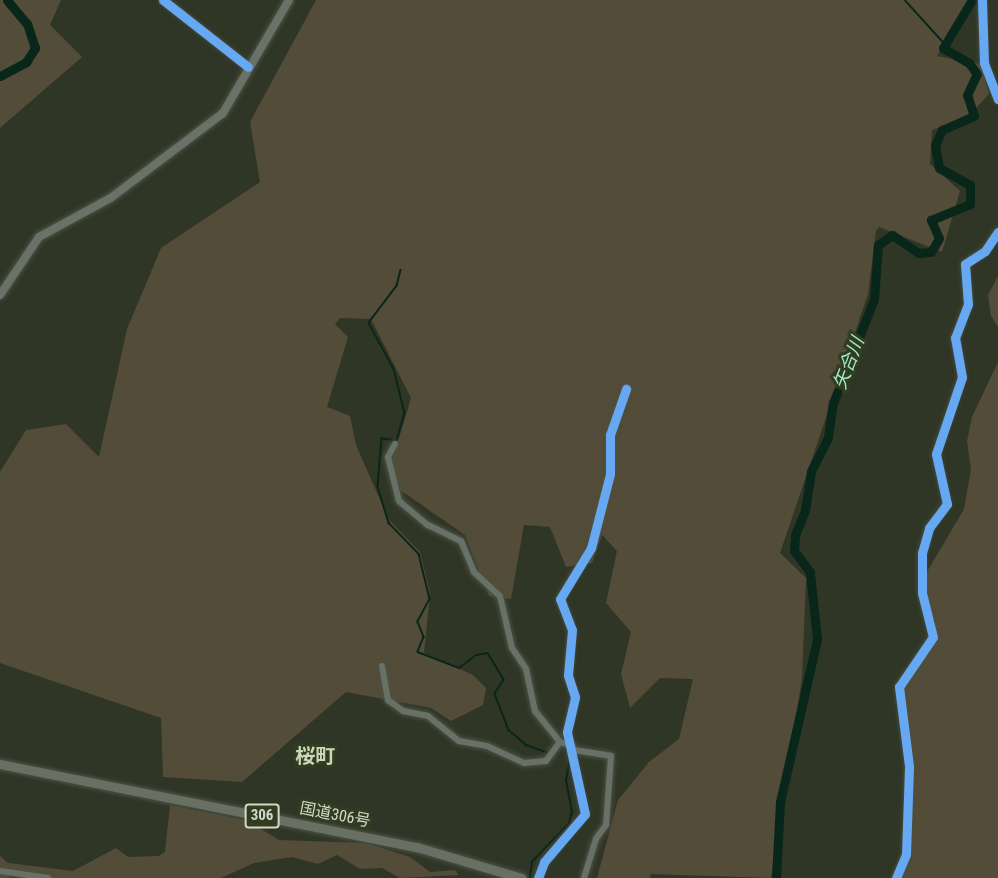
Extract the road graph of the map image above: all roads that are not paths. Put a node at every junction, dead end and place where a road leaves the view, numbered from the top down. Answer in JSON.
{"nodes":[{"id":1,"x":163,"y":0,"type":"edge"},
{"id":2,"x":289,"y":0,"type":"edge"},
{"id":3,"x":981,"y":0,"type":"edge"},
{"id":4,"x":248,"y":67,"type":"junction"},
{"id":5,"x":998,"y":99,"type":"edge"},
{"id":6,"x":998,"y":232,"type":"edge"},
{"id":7,"x":0,"y":295,"type":"edge"},
{"id":8,"x":626,"y":389,"type":"dead end"},
{"id":9,"x":395,"y":444,"type":"dead end"},
{"id":10,"x":382,"y":666,"type":"dead end"},
{"id":11,"x":565,"y":744,"type":"junction"},
{"id":12,"x":0,"y":764,"type":"edge"},
{"id":13,"x":0,"y":871,"type":"edge"},
{"id":14,"x":48,"y":878,"type":"edge"},
{"id":15,"x":521,"y":878,"type":"edge"},
{"id":16,"x":538,"y":878,"type":"edge"},
{"id":17,"x":584,"y":878,"type":"edge"},
{"id":18,"x":897,"y":878,"type":"edge"}],
"edges":[{"from":1,"to":4,"type":"street"},
{"from":2,"to":4,"type":"main road"},
{"from":3,"to":5,"type":"street"},
{"from":4,"to":7,"type":"main road"},
{"from":6,"to":18,"type":"street"},
{"from":8,"to":11,"type":"street"},
{"from":9,"to":11,"type":"street"},
{"from":10,"to":11,"type":"street"},
{"from":11,"to":16,"type":"street"},
{"from":11,"to":17,"type":"street"},
{"from":12,"to":15,"type":"highway","name":"国道306号","number":"306"},
{"from":13,"to":14,"type":"street"}]}
